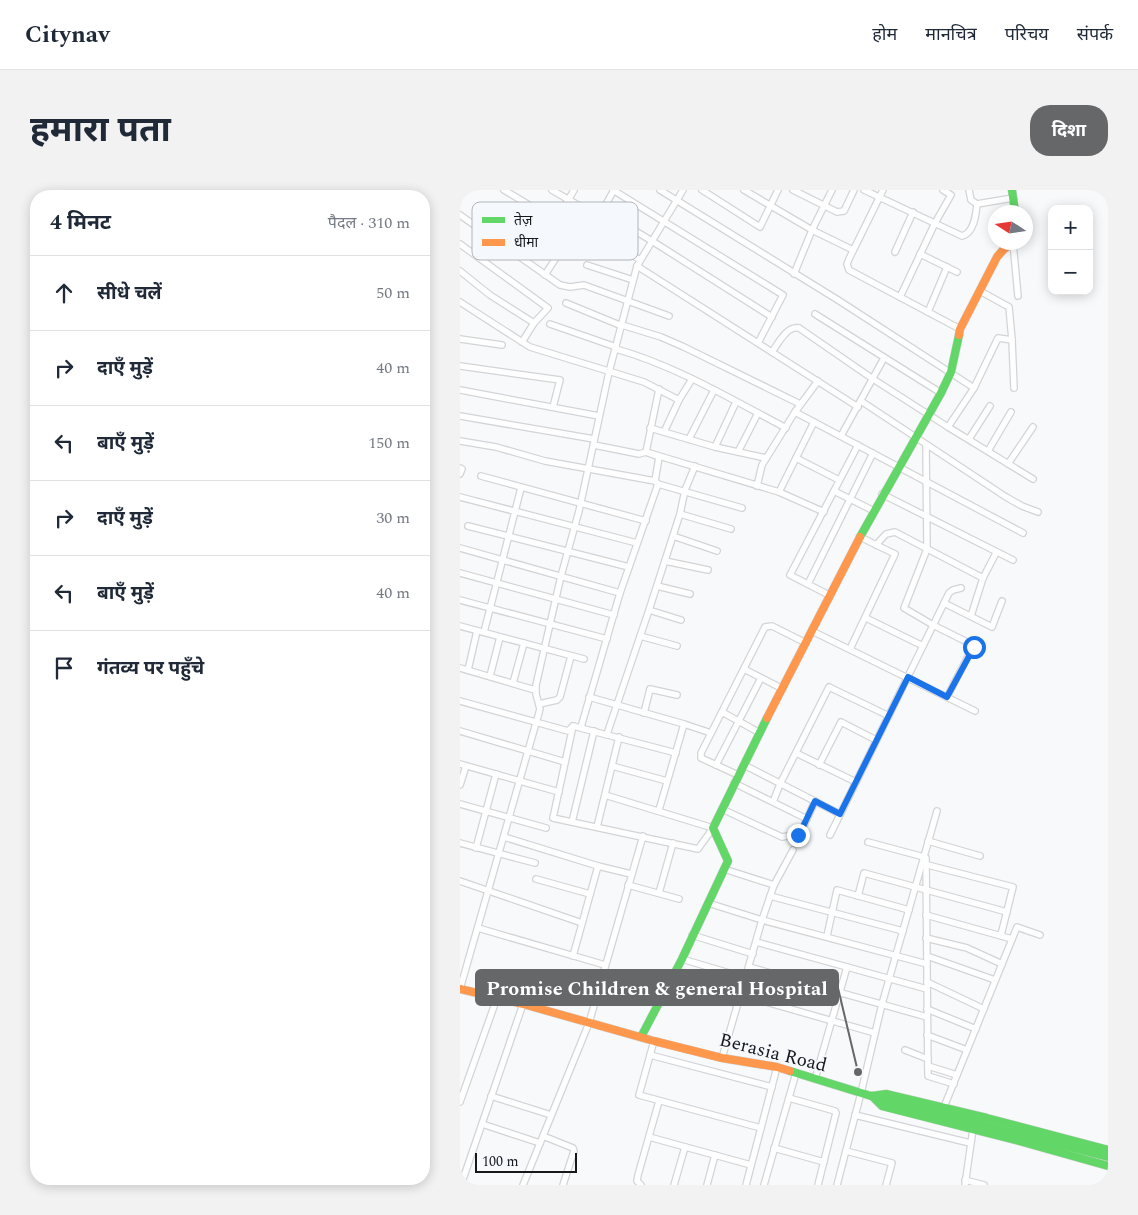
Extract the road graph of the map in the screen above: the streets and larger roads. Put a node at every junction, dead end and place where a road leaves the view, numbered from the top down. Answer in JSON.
{"nodes":[{"id":1,"x":552,"y":190,"type":"edge"},
{"id":2,"x":574,"y":190,"type":"edge"},
{"id":3,"x":614,"y":190,"type":"edge"},
{"id":4,"x":660,"y":190,"type":"edge"},
{"id":5,"x":683,"y":190,"type":"edge"},
{"id":6,"x":702,"y":190,"type":"edge"},
{"id":7,"x":744,"y":190,"type":"edge"},
{"id":8,"x":778,"y":190,"type":"edge"},
{"id":9,"x":793,"y":190,"type":"edge"},
{"id":10,"x":832,"y":190,"type":"edge"},
{"id":11,"x":854,"y":190,"type":"edge"},
{"id":12,"x":864,"y":190,"type":"edge"},
{"id":13,"x":883,"y":190,"type":"edge"},
{"id":14,"x":943,"y":190,"type":"edge"},
{"id":15,"x":968,"y":190,"type":"edge"},
{"id":16,"x":507,"y":191,"type":"edge"},
{"id":17,"x":1012,"y":194,"type":"edge"},
{"id":18,"x":880,"y":198,"type":"junction"},
{"id":19,"x":568,"y":200,"type":"junction"},
{"id":20,"x":676,"y":201,"type":"junction"},
{"id":21,"x":525,"y":202,"type":"edge"},
{"id":22,"x":572,"y":202,"type":"edge"},
{"id":23,"x":607,"y":202,"type":"edge"},
{"id":24,"x":633,"y":202,"type":"edge"},
{"id":25,"x":977,"y":204,"type":"junction"},
{"id":26,"x":638,"y":205,"type":"edge"},
{"id":27,"x":771,"y":206,"type":"junction"},
{"id":28,"x":824,"y":206,"type":"junction"},
{"id":29,"x":913,"y":212,"type":"junction"},
{"id":30,"x":460,"y":216,"type":"edge"},
{"id":31,"x":664,"y":222,"type":"junction"},
{"id":32,"x":935,"y":223,"type":"junction"},
{"id":33,"x":472,"y":224,"type":"edge"},
{"id":34,"x":812,"y":230,"type":"junction"},
{"id":35,"x":638,"y":233,"type":"edge"},
{"id":36,"x":652,"y":241,"type":"junction"},
{"id":37,"x":460,"y":244,"type":"edge"},
{"id":38,"x":853,"y":250,"type":"junction"},
{"id":39,"x":1003,"y":250,"type":"edge"},
{"id":40,"x":1014,"y":250,"type":"edge"},
{"id":41,"x":895,"y":252,"type":"dead end"},
{"id":42,"x":472,"y":253,"type":"edge"},
{"id":43,"x":920,"y":254,"type":"junction"},
{"id":44,"x":482,"y":260,"type":"edge"},
{"id":45,"x":523,"y":260,"type":"edge"},
{"id":46,"x":555,"y":260,"type":"edge"},
{"id":47,"x":634,"y":260,"type":"edge"},
{"id":48,"x":638,"y":263,"type":"junction"},
{"id":49,"x":587,"y":265,"type":"dead end"},
{"id":50,"x":947,"y":267,"type":"junction"},
{"id":51,"x":460,"y":271,"type":"edge"},
{"id":52,"x":957,"y":272,"type":"dead end"},
{"id":53,"x":794,"y":274,"type":"junction"},
{"id":54,"x":545,"y":275,"type":"junction"},
{"id":55,"x":633,"y":280,"type":"junction"},
{"id":56,"x":980,"y":291,"type":"junction"},
{"id":57,"x":1018,"y":296,"type":"dead end"},
{"id":58,"x":900,"y":297,"type":"junction"},
{"id":59,"x":628,"y":300,"type":"junction"},
{"id":60,"x":460,"y":302,"type":"edge"},
{"id":61,"x":566,"y":304,"type":"dead end"},
{"id":62,"x":928,"y":312,"type":"junction"},
{"id":63,"x":815,"y":314,"type":"dead end"},
{"id":64,"x":669,"y":316,"type":"dead end"},
{"id":65,"x":772,"y":317,"type":"junction"},
{"id":66,"x":534,"y":323,"type":"junction"},
{"id":67,"x":550,"y":324,"type":"dead end"},
{"id":68,"x":622,"y":325,"type":"junction"},
{"id":69,"x":960,"y":329,"type":"junction"},
{"id":70,"x":460,"y":339,"type":"edge"},
{"id":71,"x":1012,"y":340,"type":"junction"},
{"id":72,"x":522,"y":342,"type":"junction"},
{"id":73,"x":758,"y":343,"type":"junction"},
{"id":74,"x":502,"y":345,"type":"dead end"},
{"id":75,"x":616,"y":348,"type":"junction"},
{"id":76,"x":772,"y":352,"type":"junction"},
{"id":77,"x":884,"y":358,"type":"junction"},
{"id":78,"x":460,"y":366,"type":"edge"},
{"id":79,"x":609,"y":372,"type":"junction"},
{"id":80,"x":951,"y":372,"type":"junction"},
{"id":81,"x":692,"y":379,"type":"junction"},
{"id":82,"x":873,"y":379,"type":"junction"},
{"id":83,"x":818,"y":381,"type":"junction"},
{"id":84,"x":974,"y":388,"type":"junction"},
{"id":85,"x":1014,"y":388,"type":"dead end"},
{"id":86,"x":659,"y":389,"type":"junction"},
{"id":87,"x":460,"y":390,"type":"edge"},
{"id":88,"x":714,"y":390,"type":"junction"},
{"id":89,"x":940,"y":393,"type":"junction"},
{"id":90,"x":679,"y":400,"type":"junction"},
{"id":91,"x":736,"y":402,"type":"junction"},
{"id":92,"x":800,"y":404,"type":"junction"},
{"id":93,"x":859,"y":404,"type":"junction"},
{"id":94,"x":990,"y":406,"type":"dead end"},
{"id":95,"x":553,"y":407,"type":"junction"},
{"id":96,"x":795,"y":412,"type":"junction"},
{"id":97,"x":1012,"y":412,"type":"dead end"},
{"id":98,"x":758,"y":413,"type":"junction"},
{"id":99,"x":928,"y":414,"type":"junction"},
{"id":100,"x":460,"y":416,"type":"edge"},
{"id":101,"x":599,"y":416,"type":"junction"},
{"id":102,"x":814,"y":422,"type":"junction"},
{"id":103,"x":948,"y":427,"type":"junction"},
{"id":104,"x":1033,"y":427,"type":"dead end"},
{"id":105,"x":650,"y":428,"type":"junction"},
{"id":106,"x":786,"y":428,"type":"junction"},
{"id":107,"x":664,"y":432,"type":"junction"},
{"id":108,"x":841,"y":436,"type":"junction"},
{"id":109,"x":915,"y":437,"type":"junction"},
{"id":110,"x":689,"y":439,"type":"junction"},
{"id":111,"x":969,"y":439,"type":"junction"},
{"id":112,"x":460,"y":441,"type":"edge"},
{"id":113,"x":594,"y":442,"type":"junction"},
{"id":114,"x":858,"y":445,"type":"junction"},
{"id":115,"x":926,"y":445,"type":"junction"},
{"id":116,"x":715,"y":447,"type":"junction"},
{"id":117,"x":988,"y":451,"type":"junction"},
{"id":118,"x":646,"y":452,"type":"junction"},
{"id":119,"x":738,"y":452,"type":"junction"},
{"id":120,"x":873,"y":453,"type":"junction"},
{"id":121,"x":766,"y":458,"type":"junction"},
{"id":122,"x":796,"y":458,"type":"junction"},
{"id":123,"x":1008,"y":464,"type":"junction"},
{"id":124,"x":695,"y":466,"type":"junction"},
{"id":125,"x":898,"y":466,"type":"junction"},
{"id":126,"x":460,"y":468,"type":"edge"},
{"id":127,"x":589,"y":469,"type":"junction"},
{"id":128,"x":460,"y":474,"type":"edge"},
{"id":129,"x":481,"y":476,"type":"dead end"},
{"id":130,"x":1033,"y":479,"type":"dead end"},
{"id":131,"x":839,"y":480,"type":"junction"},
{"id":132,"x":656,"y":482,"type":"junction"},
{"id":133,"x":927,"y":482,"type":"junction"},
{"id":134,"x":757,"y":486,"type":"junction"},
{"id":135,"x":521,"y":488,"type":"junction"},
{"id":136,"x":686,"y":490,"type":"junction"},
{"id":137,"x":834,"y":491,"type":"junction"},
{"id":138,"x":779,"y":492,"type":"junction"},
{"id":139,"x":882,"y":494,"type":"junction"},
{"id":140,"x":460,"y":497,"type":"edge"},
{"id":141,"x":850,"y":499,"type":"junction"},
{"id":142,"x":581,"y":504,"type":"junction"},
{"id":143,"x":742,"y":508,"type":"dead end"},
{"id":144,"x":874,"y":511,"type":"junction"},
{"id":145,"x":515,"y":512,"type":"junction"},
{"id":146,"x":824,"y":512,"type":"junction"},
{"id":147,"x":1038,"y":512,"type":"dead end"},
{"id":148,"x":680,"y":514,"type":"junction"},
{"id":149,"x":927,"y":516,"type":"junction"},
{"id":150,"x":646,"y":521,"type":"junction"},
{"id":151,"x":468,"y":526,"type":"dead end"},
{"id":152,"x":575,"y":528,"type":"junction"},
{"id":153,"x":731,"y":529,"type":"dead end"},
{"id":154,"x":1023,"y":533,"type":"dead end"},
{"id":155,"x":509,"y":536,"type":"junction"},
{"id":156,"x":673,"y":536,"type":"junction"},
{"id":157,"x":860,"y":537,"type":"junction"},
{"id":158,"x":637,"y":543,"type":"junction"},
{"id":159,"x":876,"y":545,"type":"junction"},
{"id":160,"x":460,"y":548,"type":"edge"},
{"id":161,"x":927,"y":549,"type":"junction"},
{"id":162,"x":717,"y":551,"type":"dead end"},
{"id":163,"x":568,"y":552,"type":"junction"},
{"id":164,"x":996,"y":553,"type":"junction"},
{"id":165,"x":502,"y":560,"type":"junction"},
{"id":166,"x":1013,"y":560,"type":"dead end"},
{"id":167,"x":665,"y":561,"type":"junction"},
{"id":168,"x":629,"y":567,"type":"junction"},
{"id":169,"x":708,"y":570,"type":"dead end"},
{"id":170,"x":460,"y":574,"type":"edge"},
{"id":171,"x":561,"y":576,"type":"junction"},
{"id":172,"x":983,"y":578,"type":"junction"},
{"id":173,"x":496,"y":584,"type":"junction"},
{"id":174,"x":808,"y":584,"type":"junction"},
{"id":175,"x":657,"y":586,"type":"junction"},
{"id":176,"x":961,"y":588,"type":"dead end"},
{"id":177,"x":620,"y":593,"type":"junction"},
{"id":178,"x":690,"y":594,"type":"dead end"},
{"id":179,"x":829,"y":595,"type":"junction"},
{"id":180,"x":460,"y":600,"type":"edge"},
{"id":181,"x":555,"y":600,"type":"junction"},
{"id":182,"x":1002,"y":601,"type":"dead end"},
{"id":183,"x":944,"y":603,"type":"junction"},
{"id":184,"x":490,"y":608,"type":"junction"},
{"id":185,"x":650,"y":610,"type":"junction"},
{"id":186,"x":614,"y":615,"type":"junction"},
{"id":187,"x":971,"y":616,"type":"junction"},
{"id":188,"x":866,"y":618,"type":"junction"},
{"id":189,"x":681,"y":620,"type":"dead end"},
{"id":190,"x":550,"y":625,"type":"junction"},
{"id":191,"x":460,"y":626,"type":"edge"},
{"id":192,"x":933,"y":626,"type":"junction"},
{"id":193,"x":477,"y":631,"type":"junction"},
{"id":194,"x":812,"y":631,"type":"junction"},
{"id":195,"x":484,"y":632,"type":"junction"},
{"id":196,"x":640,"y":636,"type":"junction"},
{"id":197,"x":500,"y":637,"type":"junction"},
{"id":198,"x":607,"y":639,"type":"junction"},
{"id":199,"x":524,"y":643,"type":"junction"},
{"id":200,"x":806,"y":643,"type":"junction"},
{"id":201,"x":677,"y":646,"type":"dead end"},
{"id":202,"x":923,"y":646,"type":"junction"},
{"id":203,"x":544,"y":649,"type":"junction"},
{"id":204,"x":850,"y":649,"type":"junction"},
{"id":205,"x":571,"y":656,"type":"junction"},
{"id":206,"x":584,"y":659,"type":"dead end"},
{"id":207,"x":460,"y":668,"type":"edge"},
{"id":208,"x":744,"y":669,"type":"junction"},
{"id":209,"x":468,"y":670,"type":"junction"},
{"id":210,"x":490,"y":676,"type":"junction"},
{"id":211,"x":908,"y":677,"type":"junction"},
{"id":212,"x":762,"y":678,"type":"junction"},
{"id":213,"x":513,"y":683,"type":"junction"},
{"id":214,"x":783,"y":689,"type":"junction"},
{"id":215,"x":535,"y":690,"type":"junction"},
{"id":216,"x":677,"y":695,"type":"dead end"},
{"id":217,"x":590,"y":697,"type":"junction"},
{"id":218,"x":947,"y":697,"type":"junction"},
{"id":219,"x":460,"y":700,"type":"edge"},
{"id":220,"x":539,"y":704,"type":"junction"},
{"id":221,"x":616,"y":705,"type":"junction"},
{"id":222,"x":722,"y":712,"type":"junction"},
{"id":223,"x":975,"y":712,"type":"dead end"},
{"id":224,"x":644,"y":713,"type":"junction"},
{"id":225,"x":888,"y":716,"type":"junction"},
{"id":226,"x":739,"y":721,"type":"junction"},
{"id":227,"x":537,"y":722,"type":"junction"},
{"id":228,"x":684,"y":724,"type":"junction"},
{"id":229,"x":573,"y":726,"type":"junction"},
{"id":230,"x":581,"y":727,"type":"junction"},
{"id":231,"x":460,"y":731,"type":"edge"},
{"id":232,"x":594,"y":731,"type":"junction"},
{"id":233,"x":760,"y":732,"type":"junction"},
{"id":234,"x":711,"y":733,"type":"junction"},
{"id":235,"x":607,"y":734,"type":"junction"},
{"id":236,"x":619,"y":737,"type":"junction"},
{"id":237,"x":876,"y":740,"type":"junction"},
{"id":238,"x":528,"y":751,"type":"junction"},
{"id":239,"x":676,"y":753,"type":"junction"},
{"id":240,"x":796,"y":753,"type":"junction"},
{"id":241,"x":565,"y":762,"type":"junction"},
{"id":242,"x":819,"y":764,"type":"junction"},
{"id":243,"x":463,"y":765,"type":"edge"},
{"id":244,"x":716,"y":765,"type":"junction"},
{"id":245,"x":744,"y":765,"type":"junction"},
{"id":246,"x":612,"y":766,"type":"junction"},
{"id":247,"x":496,"y":774,"type":"junction"},
{"id":248,"x":738,"y":775,"type":"junction"},
{"id":249,"x":520,"y":781,"type":"junction"},
{"id":250,"x":667,"y":781,"type":"junction"},
{"id":251,"x":856,"y":782,"type":"junction"},
{"id":252,"x":734,"y":784,"type":"junction"},
{"id":253,"x":780,"y":784,"type":"junction"},
{"id":254,"x":460,"y":785,"type":"edge"},
{"id":255,"x":559,"y":792,"type":"junction"},
{"id":256,"x":605,"y":795,"type":"junction"},
{"id":257,"x":815,"y":801,"type":"junction"},
{"id":258,"x":773,"y":802,"type":"junction"},
{"id":259,"x":460,"y":804,"type":"edge"},
{"id":260,"x":722,"y":809,"type":"junction"},
{"id":261,"x":659,"y":810,"type":"junction"},
{"id":262,"x":937,"y":811,"type":"dead end"},
{"id":263,"x":486,"y":812,"type":"junction"},
{"id":264,"x":840,"y":814,"type":"junction"},
{"id":265,"x":509,"y":818,"type":"junction"},
{"id":266,"x":807,"y":819,"type":"junction"},
{"id":267,"x":572,"y":822,"type":"junction"},
{"id":268,"x":597,"y":826,"type":"junction"},
{"id":269,"x":546,"y":828,"type":"dead end"},
{"id":270,"x":713,"y":828,"type":"junction"},
{"id":271,"x":830,"y":835,"type":"dead end"},
{"id":272,"x":643,"y":836,"type":"junction"},
{"id":273,"x":504,"y":837,"type":"junction"},
{"id":274,"x":928,"y":841,"type":"junction"},
{"id":275,"x":868,"y":842,"type":"dead end"},
{"id":276,"x":460,"y":843,"type":"edge"},
{"id":277,"x":672,"y":843,"type":"junction"},
{"id":278,"x":476,"y":848,"type":"junction"},
{"id":279,"x":793,"y":850,"type":"dead end"},
{"id":280,"x":499,"y":855,"type":"junction"},
{"id":281,"x":980,"y":856,"type":"dead end"},
{"id":282,"x":924,"y":859,"type":"junction"},
{"id":283,"x":535,"y":863,"type":"dead end"},
{"id":284,"x":598,"y":866,"type":"junction"},
{"id":285,"x":724,"y":869,"type":"junction"},
{"id":286,"x":631,"y":874,"type":"junction"},
{"id":287,"x":536,"y":879,"type":"dead end"},
{"id":288,"x":460,"y":882,"type":"edge"},
{"id":289,"x":628,"y":885,"type":"junction"},
{"id":290,"x":774,"y":885,"type":"junction"},
{"id":291,"x":915,"y":887,"type":"junction"},
{"id":292,"x":488,"y":891,"type":"junction"},
{"id":293,"x":926,"y":891,"type":"junction"},
{"id":294,"x":659,"y":893,"type":"junction"},
{"id":295,"x":590,"y":894,"type":"junction"},
{"id":296,"x":770,"y":896,"type":"junction"},
{"id":297,"x":858,"y":896,"type":"junction"},
{"id":298,"x":679,"y":899,"type":"dead end"},
{"id":299,"x":708,"y":903,"type":"junction"},
{"id":300,"x":909,"y":910,"type":"junction"},
{"id":301,"x":1007,"y":912,"type":"junction"},
{"id":302,"x":832,"y":913,"type":"junction"},
{"id":303,"x":926,"y":915,"type":"junction"},
{"id":304,"x":762,"y":920,"type":"junction"},
{"id":305,"x":582,"y":923,"type":"junction"},
{"id":306,"x":478,"y":928,"type":"junction"},
{"id":307,"x":903,"y":931,"type":"junction"},
{"id":308,"x":692,"y":935,"type":"junction"},
{"id":309,"x":1001,"y":935,"type":"junction"},
{"id":310,"x":1040,"y":935,"type":"dead end"},
{"id":311,"x":826,"y":936,"type":"junction"},
{"id":312,"x":926,"y":938,"type":"junction"},
{"id":313,"x":1012,"y":939,"type":"junction"},
{"id":314,"x":756,"y":942,"type":"junction"},
{"id":315,"x":753,"y":954,"type":"junction"},
{"id":316,"x":896,"y":955,"type":"junction"},
{"id":317,"x":573,"y":956,"type":"junction"},
{"id":318,"x":927,"y":956,"type":"junction"},
{"id":319,"x":682,"y":959,"type":"junction"},
{"id":320,"x":927,"y":964,"type":"junction"},
{"id":321,"x":1002,"y":964,"type":"junction"},
{"id":322,"x":605,"y":965,"type":"junction"},
{"id":323,"x":749,"y":966,"type":"junction"},
{"id":324,"x":847,"y":967,"type":"junction"},
{"id":325,"x":746,"y":978,"type":"junction"},
{"id":326,"x":889,"y":978,"type":"junction"},
{"id":327,"x":996,"y":980,"type":"junction"},
{"id":328,"x":668,"y":984,"type":"junction"},
{"id":329,"x":927,"y":986,"type":"junction"},
{"id":330,"x":460,"y":989,"type":"edge"},
{"id":331,"x":840,"y":992,"type":"junction"},
{"id":332,"x":741,"y":995,"type":"junction"},
{"id":333,"x":497,"y":998,"type":"junction"},
{"id":334,"x":523,"y":1004,"type":"junction"},
{"id":335,"x":738,"y":1004,"type":"junction"},
{"id":336,"x":882,"y":1004,"type":"junction"},
{"id":337,"x":927,"y":1009,"type":"junction"},
{"id":338,"x":984,"y":1009,"type":"junction"},
{"id":339,"x":927,"y":1017,"type":"junction"},
{"id":340,"x":831,"y":1022,"type":"junction"},
{"id":341,"x":589,"y":1023,"type":"junction"},
{"id":342,"x":976,"y":1029,"type":"junction"},
{"id":343,"x":875,"y":1034,"type":"junction"},
{"id":344,"x":927,"y":1035,"type":"junction"},
{"id":345,"x":641,"y":1037,"type":"junction"},
{"id":346,"x":654,"y":1041,"type":"junction"},
{"id":347,"x":904,"y":1050,"type":"dead end"},
{"id":348,"x":968,"y":1050,"type":"junction"},
{"id":349,"x":650,"y":1055,"type":"junction"},
{"id":350,"x":722,"y":1058,"type":"junction"},
{"id":351,"x":928,"y":1063,"type":"junction"},
{"id":352,"x":777,"y":1067,"type":"junction"},
{"id":353,"x":796,"y":1073,"type":"junction"},
{"id":354,"x":957,"y":1075,"type":"junction"},
{"id":355,"x":814,"y":1079,"type":"junction"},
{"id":356,"x":954,"y":1084,"type":"junction"},
{"id":357,"x":772,"y":1087,"type":"junction"},
{"id":358,"x":861,"y":1093,"type":"junction"},
{"id":359,"x":491,"y":1096,"type":"junction"},
{"id":360,"x":871,"y":1096,"type":"junction"},
{"id":361,"x":789,"y":1098,"type":"junction"},
{"id":362,"x":659,"y":1101,"type":"junction"},
{"id":363,"x":460,"y":1102,"type":"edge"},
{"id":364,"x":944,"y":1107,"type":"junction"},
{"id":365,"x":551,"y":1115,"type":"junction"},
{"id":366,"x":855,"y":1116,"type":"junction"},
{"id":367,"x":482,"y":1124,"type":"junction"},
{"id":368,"x":761,"y":1128,"type":"junction"},
{"id":369,"x":973,"y":1128,"type":"junction"},
{"id":370,"x":543,"y":1136,"type":"junction"},
{"id":371,"x":649,"y":1137,"type":"junction"},
{"id":372,"x":970,"y":1143,"type":"junction"},
{"id":373,"x":540,"y":1144,"type":"junction"},
{"id":374,"x":686,"y":1147,"type":"junction"},
{"id":375,"x":774,"y":1148,"type":"junction"},
{"id":376,"x":1108,"y":1150,"type":"edge"},
{"id":377,"x":846,"y":1151,"type":"junction"},
{"id":378,"x":715,"y":1155,"type":"junction"},
{"id":379,"x":1108,"y":1157,"type":"edge"},
{"id":380,"x":824,"y":1162,"type":"junction"},
{"id":381,"x":751,"y":1165,"type":"junction"},
{"id":382,"x":1108,"y":1166,"type":"edge"},
{"id":383,"x":965,"y":1182,"type":"edge"},
{"id":384,"x":462,"y":1184,"type":"edge"},
{"id":385,"x":523,"y":1185,"type":"edge"},
{"id":386,"x":563,"y":1185,"type":"edge"},
{"id":387,"x":640,"y":1185,"type":"edge"},
{"id":388,"x":674,"y":1185,"type":"edge"},
{"id":389,"x":707,"y":1185,"type":"edge"},
{"id":390,"x":746,"y":1185,"type":"edge"},
{"id":391,"x":765,"y":1185,"type":"edge"},
{"id":392,"x":818,"y":1185,"type":"edge"},
{"id":393,"x":837,"y":1185,"type":"edge"},
{"id":394,"x":886,"y":1185,"type":"edge"},
{"id":395,"x":984,"y":1185,"type":"edge"}],
"edges":[{"from":1,"to":19,"type":"street"},
{"from":2,"to":19,"type":"street"},
{"from":3,"to":23,"type":"street"},
{"from":3,"to":24,"type":"street"},
{"from":4,"to":20,"type":"street"},
{"from":5,"to":20,"type":"street"},
{"from":6,"to":27,"type":"street"},
{"from":7,"to":27,"type":"street"},
{"from":8,"to":27,"type":"street"},
{"from":9,"to":28,"type":"street"},
{"from":10,"to":28,"type":"street"},
{"from":11,"to":28,"type":"street"},
{"from":12,"to":18,"type":"street"},
{"from":13,"to":18,"type":"street"},
{"from":14,"to":32,"type":"street"},
{"from":15,"to":25,"type":"street"},
{"from":16,"to":21,"type":"street"},
{"from":17,"to":25,"type":"street"},
{"from":18,"to":29,"type":"street"},
{"from":18,"to":38,"type":"street"},
{"from":19,"to":22,"type":"street"},
{"from":20,"to":31,"type":"street"},
{"from":20,"to":53,"type":"street"},
{"from":25,"to":32,"type":"street"},
{"from":26,"to":31,"type":"street"},
{"from":27,"to":34,"type":"street"},
{"from":28,"to":34,"type":"street"},
{"from":29,"to":32,"type":"street"},
{"from":29,"to":41,"type":"street"},
{"from":30,"to":33,"type":"street"},
{"from":31,"to":36,"type":"street"},
{"from":31,"to":65,"type":"street"},
{"from":32,"to":43,"type":"street"},
{"from":34,"to":38,"type":"street"},
{"from":34,"to":53,"type":"street"},
{"from":35,"to":36,"type":"street"},
{"from":36,"to":48,"type":"street"},
{"from":36,"to":65,"type":"street"},
{"from":37,"to":42,"type":"street"},
{"from":38,"to":58,"type":"street"},
{"from":39,"to":56,"type":"street"},
{"from":40,"to":57,"type":"street"},
{"from":43,"to":50,"type":"street"},
{"from":43,"to":58,"type":"street"},
{"from":44,"to":66,"type":"street"},
{"from":45,"to":54,"type":"street"},
{"from":46,"to":54,"type":"street"},
{"from":47,"to":48,"type":"street"},
{"from":48,"to":55,"type":"street"},
{"from":48,"to":73,"type":"street"},
{"from":49,"to":55,"type":"street"},
{"from":50,"to":52,"type":"street"},
{"from":50,"to":62,"type":"street"},
{"from":51,"to":66,"type":"street"},
{"from":53,"to":80,"type":"street"},
{"from":54,"to":59,"type":"street"},
{"from":55,"to":59,"type":"street"},
{"from":56,"to":69,"type":"street"},
{"from":56,"to":71,"type":"street"},
{"from":58,"to":62,"type":"street"},
{"from":59,"to":64,"type":"street"},
{"from":59,"to":68,"type":"street"},
{"from":60,"to":72,"type":"street"},
{"from":61,"to":68,"type":"street"},
{"from":62,"to":69,"type":"street"},
{"from":63,"to":77,"type":"street"},
{"from":65,"to":73,"type":"street"},
{"from":66,"to":72,"type":"street"},
{"from":67,"to":75,"type":"street"},
{"from":68,"to":75,"type":"street"},
{"from":68,"to":92,"type":"street"},
{"from":69,"to":80,"type":"street"},
{"from":70,"to":74,"type":"street"},
{"from":71,"to":84,"type":"street"},
{"from":71,"to":85,"type":"street"},
{"from":72,"to":79,"type":"street"},
{"from":73,"to":76,"type":"street"},
{"from":75,"to":79,"type":"street"},
{"from":75,"to":81,"type":"street"},
{"from":76,"to":82,"type":"street"},
{"from":76,"to":83,"type":"street"},
{"from":77,"to":82,"type":"street"},
{"from":77,"to":89,"type":"street"},
{"from":78,"to":95,"type":"street"},
{"from":79,"to":86,"type":"street"},
{"from":79,"to":101,"type":"street"},
{"from":80,"to":84,"type":"street"},
{"from":80,"to":89,"type":"street"},
{"from":81,"to":88,"type":"street"},
{"from":81,"to":90,"type":"street"},
{"from":82,"to":93,"type":"street"},
{"from":82,"to":99,"type":"street"},
{"from":83,"to":92,"type":"street"},
{"from":83,"to":93,"type":"street"},
{"from":84,"to":103,"type":"street"},
{"from":86,"to":90,"type":"street"},
{"from":86,"to":105,"type":"street"},
{"from":87,"to":95,"type":"street"},
{"from":88,"to":91,"type":"street"},
{"from":88,"to":110,"type":"street"},
{"from":89,"to":99,"type":"street"},
{"from":90,"to":107,"type":"street"},
{"from":91,"to":98,"type":"street"},
{"from":91,"to":116,"type":"street"},
{"from":92,"to":96,"type":"street"},
{"from":93,"to":108,"type":"street"},
{"from":93,"to":109,"type":"street"},
{"from":94,"to":111,"type":"street"},
{"from":95,"to":101,"type":"street"},
{"from":96,"to":102,"type":"street"},
{"from":96,"to":106,"type":"street"},
{"from":97,"to":117,"type":"street"},
{"from":98,"to":106,"type":"street"},
{"from":98,"to":119,"type":"street"},
{"from":99,"to":103,"type":"street"},
{"from":99,"to":109,"type":"street"},
{"from":100,"to":113,"type":"street"},
{"from":101,"to":113,"type":"street"},
{"from":102,"to":108,"type":"street"},
{"from":102,"to":122,"type":"street"},
{"from":103,"to":111,"type":"street"},
{"from":104,"to":123,"type":"street"},
{"from":105,"to":107,"type":"street"},
{"from":105,"to":118,"type":"street"},
{"from":106,"to":121,"type":"street"},
{"from":107,"to":110,"type":"street"},
{"from":108,"to":114,"type":"street"},
{"from":109,"to":115,"type":"street"},
{"from":109,"to":125,"type":"street"},
{"from":110,"to":116,"type":"street"},
{"from":111,"to":117,"type":"street"},
{"from":112,"to":127,"type":"street"},
{"from":113,"to":118,"type":"street"},
{"from":113,"to":127,"type":"street"},
{"from":114,"to":120,"type":"street"},
{"from":114,"to":131,"type":"street"},
{"from":115,"to":133,"type":"street"},
{"from":115,"to":147,"type":"street"},
{"from":116,"to":119,"type":"street"},
{"from":117,"to":123,"type":"street"},
{"from":118,"to":124,"type":"street"},
{"from":118,"to":132,"type":"street"},
{"from":119,"to":121,"type":"street"},
{"from":120,"to":125,"type":"street"},
{"from":120,"to":141,"type":"street"},
{"from":121,"to":134,"type":"street"},
{"from":122,"to":131,"type":"street"},
{"from":122,"to":138,"type":"street"},
{"from":123,"to":130,"type":"street"},
{"from":124,"to":134,"type":"street"},
{"from":124,"to":136,"type":"street"},
{"from":125,"to":133,"type":"street"},
{"from":125,"to":139,"type":"street"},
{"from":126,"to":128,"type":"street"},
{"from":127,"to":132,"type":"street"},
{"from":127,"to":142,"type":"street"},
{"from":129,"to":135,"type":"street"},
{"from":131,"to":137,"type":"street"},
{"from":132,"to":136,"type":"street"},
{"from":132,"to":150,"type":"street"},
{"from":133,"to":149,"type":"street"},
{"from":133,"to":154,"type":"street"},
{"from":134,"to":138,"type":"street"},
{"from":135,"to":142,"type":"street"},
{"from":135,"to":145,"type":"street"},
{"from":136,"to":143,"type":"street"},
{"from":136,"to":148,"type":"street"},
{"from":137,"to":141,"type":"street"},
{"from":137,"to":146,"type":"street"},
{"from":138,"to":146,"type":"street"},
{"from":139,"to":144,"type":"street"},
{"from":139,"to":149,"type":"street"},
{"from":140,"to":145,"type":"street"},
{"from":141,"to":144,"type":"street"},
{"from":141,"to":174,"type":"street"},
{"from":142,"to":150,"type":"street"},
{"from":142,"to":152,"type":"street"},
{"from":144,"to":157,"type":"street"},
{"from":145,"to":152,"type":"street"},
{"from":145,"to":155,"type":"street"},
{"from":146,"to":174,"type":"street"},
{"from":148,"to":153,"type":"street"},
{"from":148,"to":156,"type":"street"},
{"from":149,"to":161,"type":"street"},
{"from":149,"to":164,"type":"street"},
{"from":150,"to":158,"type":"street"},
{"from":151,"to":155,"type":"street"},
{"from":152,"to":158,"type":"street"},
{"from":152,"to":163,"type":"street"},
{"from":155,"to":163,"type":"street"},
{"from":155,"to":165,"type":"street"},
{"from":156,"to":162,"type":"street"},
{"from":156,"to":167,"type":"street"},
{"from":157,"to":159,"type":"street"},
{"from":157,"to":179,"type":"street"},
{"from":158,"to":168,"type":"street"},
{"from":159,"to":161,"type":"street"},
{"from":159,"to":188,"type":"street"},
{"from":160,"to":165,"type":"street"},
{"from":161,"to":172,"type":"street"},
{"from":161,"to":192,"type":"street"},
{"from":163,"to":168,"type":"street"},
{"from":163,"to":171,"type":"street"},
{"from":164,"to":166,"type":"street"},
{"from":164,"to":172,"type":"street"},
{"from":165,"to":171,"type":"street"},
{"from":165,"to":173,"type":"street"},
{"from":167,"to":169,"type":"street"},
{"from":167,"to":175,"type":"street"},
{"from":168,"to":177,"type":"street"},
{"from":170,"to":173,"type":"street"},
{"from":171,"to":177,"type":"street"},
{"from":171,"to":181,"type":"street"},
{"from":172,"to":187,"type":"street"},
{"from":173,"to":181,"type":"street"},
{"from":173,"to":184,"type":"street"},
{"from":174,"to":179,"type":"street"},
{"from":175,"to":178,"type":"street"},
{"from":175,"to":185,"type":"street"},
{"from":176,"to":183,"type":"street"},
{"from":177,"to":186,"type":"street"},
{"from":179,"to":194,"type":"street"},
{"from":180,"to":184,"type":"street"},
{"from":181,"to":186,"type":"street"},
{"from":181,"to":190,"type":"street"},
{"from":182,"to":187,"type":"street"},
{"from":183,"to":187,"type":"street"},
{"from":183,"to":192,"type":"street"},
{"from":184,"to":190,"type":"street"},
{"from":184,"to":195,"type":"street"},
{"from":185,"to":189,"type":"street"},
{"from":185,"to":196,"type":"street"},
{"from":186,"to":198,"type":"street"},
{"from":188,"to":202,"type":"street"},
{"from":188,"to":204,"type":"street"},
{"from":190,"to":198,"type":"street"},
{"from":190,"to":203,"type":"street"},
{"from":191,"to":193,"type":"street"},
{"from":192,"to":202,"type":"street"},
{"from":192,"to":218,"type":"street"},
{"from":193,"to":195,"type":"street"},
{"from":193,"to":209,"type":"street"},
{"from":194,"to":200,"type":"street"},
{"from":194,"to":204,"type":"street"},
{"from":195,"to":197,"type":"street"},
{"from":196,"to":201,"type":"street"},
{"from":196,"to":221,"type":"street"},
{"from":197,"to":199,"type":"street"},
{"from":197,"to":210,"type":"street"},
{"from":198,"to":217,"type":"street"},
{"from":199,"to":203,"type":"street"},
{"from":199,"to":213,"type":"street"},
{"from":200,"to":208,"type":"street"},
{"from":200,"to":214,"type":"street"},
{"from":202,"to":211,"type":"street"},
{"from":203,"to":205,"type":"street"},
{"from":203,"to":215,"type":"street"},
{"from":204,"to":211,"type":"street"},
{"from":205,"to":206,"type":"street"},
{"from":205,"to":220,"type":"street"},
{"from":207,"to":209,"type":"street"},
{"from":208,"to":212,"type":"street"},
{"from":208,"to":222,"type":"street"},
{"from":209,"to":210,"type":"street"},
{"from":210,"to":213,"type":"street"},
{"from":211,"to":218,"type":"street"},
{"from":211,"to":225,"type":"street"},
{"from":212,"to":214,"type":"street"},
{"from":212,"to":226,"type":"street"},
{"from":213,"to":215,"type":"street"},
{"from":214,"to":233,"type":"street"},
{"from":215,"to":220,"type":"street"},
{"from":216,"to":224,"type":"street"},
{"from":217,"to":221,"type":"street"},
{"from":217,"to":230,"type":"street"},
{"from":218,"to":223,"type":"street"},
{"from":219,"to":227,"type":"street"},
{"from":220,"to":227,"type":"street"},
{"from":221,"to":224,"type":"street"},
{"from":221,"to":235,"type":"street"},
{"from":222,"to":226,"type":"street"},
{"from":222,"to":234,"type":"street"},
{"from":224,"to":228,"type":"street"},
{"from":225,"to":237,"type":"street"},
{"from":225,"to":240,"type":"street"},
{"from":226,"to":233,"type":"street"},
{"from":226,"to":244,"type":"street"},
{"from":227,"to":229,"type":"street"},
{"from":227,"to":238,"type":"street"},
{"from":228,"to":234,"type":"street"},
{"from":228,"to":239,"type":"street"},
{"from":229,"to":230,"type":"street"},
{"from":229,"to":241,"type":"street"},
{"from":230,"to":232,"type":"street"},
{"from":231,"to":238,"type":"street"},
{"from":232,"to":235,"type":"street"},
{"from":232,"to":267,"type":"street"},
{"from":233,"to":245,"type":"street"},
{"from":234,"to":244,"type":"street"},
{"from":235,"to":236,"type":"street"},
{"from":236,"to":239,"type":"street"},
{"from":236,"to":246,"type":"street"},
{"from":237,"to":242,"type":"street"},
{"from":237,"to":251,"type":"street"},
{"from":238,"to":241,"type":"street"},
{"from":238,"to":249,"type":"street"},
{"from":239,"to":250,"type":"street"},
{"from":240,"to":242,"type":"street"},
{"from":240,"to":253,"type":"street"},
{"from":241,"to":255,"type":"street"},
{"from":242,"to":251,"type":"street"},
{"from":243,"to":247,"type":"street"},
{"from":243,"to":254,"type":"street"},
{"from":244,"to":248,"type":"street"},
{"from":245,"to":248,"type":"street"},
{"from":245,"to":253,"type":"street"},
{"from":246,"to":250,"type":"street"},
{"from":246,"to":256,"type":"street"},
{"from":247,"to":249,"type":"street"},
{"from":247,"to":263,"type":"street"},
{"from":248,"to":252,"type":"street"},
{"from":249,"to":255,"type":"street"},
{"from":249,"to":265,"type":"street"},
{"from":250,"to":261,"type":"street"},
{"from":251,"to":264,"type":"street"},
{"from":252,"to":258,"type":"street"},
{"from":252,"to":260,"type":"street"},
{"from":253,"to":257,"type":"street"},
{"from":253,"to":258,"type":"street"},
{"from":255,"to":267,"type":"street"},
{"from":256,"to":261,"type":"street"},
{"from":256,"to":268,"type":"street"},
{"from":257,"to":264,"type":"street"},
{"from":257,"to":266,"type":"street"},
{"from":258,"to":266,"type":"street"},
{"from":259,"to":263,"type":"street"},
{"from":260,"to":266,"type":"street"},
{"from":260,"to":270,"type":"street"},
{"from":261,"to":270,"type":"street"},
{"from":262,"to":274,"type":"street"},
{"from":263,"to":265,"type":"street"},
{"from":263,"to":278,"type":"street"},
{"from":264,"to":271,"type":"street"},
{"from":265,"to":269,"type":"street"},
{"from":265,"to":273,"type":"street"},
{"from":267,"to":268,"type":"street"},
{"from":268,"to":272,"type":"street"},
{"from":270,"to":277,"type":"street"},
{"from":270,"to":285,"type":"street"},
{"from":272,"to":277,"type":"street"},
{"from":272,"to":286,"type":"street"},
{"from":273,"to":280,"type":"street"},
{"from":273,"to":284,"type":"street"},
{"from":274,"to":281,"type":"street"},
{"from":274,"to":282,"type":"street"},
{"from":275,"to":282,"type":"street"},
{"from":276,"to":278,"type":"street"},
{"from":277,"to":294,"type":"street"},
{"from":278,"to":280,"type":"street"},
{"from":279,"to":290,"type":"street"},
{"from":280,"to":283,"type":"street"},
{"from":280,"to":292,"type":"street"},
{"from":282,"to":291,"type":"street"},
{"from":282,"to":293,"type":"street"},
{"from":282,"to":301,"type":"street"},
{"from":284,"to":286,"type":"street"},
{"from":284,"to":295,"type":"street"},
{"from":285,"to":290,"type":"street"},
{"from":285,"to":299,"type":"street"},
{"from":286,"to":289,"type":"street"},
{"from":287,"to":295,"type":"street"},
{"from":288,"to":292,"type":"street"},
{"from":289,"to":294,"type":"street"},
{"from":289,"to":322,"type":"street"},
{"from":290,"to":296,"type":"street"},
{"from":291,"to":293,"type":"street"},
{"from":291,"to":297,"type":"street"},
{"from":291,"to":300,"type":"street"},
{"from":292,"to":305,"type":"street"},
{"from":292,"to":306,"type":"street"},
{"from":293,"to":301,"type":"street"},
{"from":293,"to":303,"type":"street"},
{"from":294,"to":298,"type":"street"},
{"from":295,"to":305,"type":"street"},
{"from":296,"to":302,"type":"street"},
{"from":296,"to":304,"type":"street"},
{"from":297,"to":300,"type":"street"},
{"from":297,"to":302,"type":"street"},
{"from":299,"to":304,"type":"street"},
{"from":299,"to":308,"type":"street"},
{"from":300,"to":307,"type":"street"},
{"from":301,"to":309,"type":"street"},
{"from":302,"to":307,"type":"street"},
{"from":302,"to":311,"type":"street"},
{"from":303,"to":309,"type":"street"},
{"from":303,"to":312,"type":"street"},
{"from":304,"to":311,"type":"street"},
{"from":304,"to":314,"type":"street"},
{"from":305,"to":317,"type":"street"},
{"from":306,"to":317,"type":"street"},
{"from":306,"to":330,"type":"street"},
{"from":307,"to":316,"type":"street"},
{"from":308,"to":315,"type":"street"},
{"from":308,"to":319,"type":"street"},
{"from":309,"to":313,"type":"street"},
{"from":310,"to":313,"type":"street"},
{"from":311,"to":316,"type":"street"},
{"from":312,"to":318,"type":"street"},
{"from":312,"to":321,"type":"street"},
{"from":313,"to":321,"type":"street"},
{"from":314,"to":315,"type":"street"},
{"from":314,"to":324,"type":"street"},
{"from":315,"to":323,"type":"street"},
{"from":316,"to":320,"type":"street"},
{"from":316,"to":326,"type":"street"},
{"from":317,"to":322,"type":"street"},
{"from":318,"to":320,"type":"street"},
{"from":318,"to":327,"type":"street"},
{"from":319,"to":325,"type":"street"},
{"from":319,"to":328,"type":"street"},
{"from":320,"to":329,"type":"street"},
{"from":321,"to":327,"type":"street"},
{"from":322,"to":341,"type":"street"},
{"from":323,"to":325,"type":"street"},
{"from":323,"to":331,"type":"street"},
{"from":324,"to":326,"type":"street"},
{"from":324,"to":331,"type":"street"},
{"from":325,"to":332,"type":"street"},
{"from":326,"to":329,"type":"street"},
{"from":326,"to":336,"type":"street"},
{"from":327,"to":338,"type":"street"},
{"from":328,"to":335,"type":"street"},
{"from":328,"to":345,"type":"street"},
{"from":329,"to":337,"type":"street"},
{"from":329,"to":338,"type":"street"},
{"from":330,"to":333,"type":"street","name":"Berasia Road"},
{"from":331,"to":336,"type":"street"},
{"from":331,"to":340,"type":"street"},
{"from":332,"to":335,"type":"street"},
{"from":332,"to":340,"type":"street"},
{"from":333,"to":334,"type":"street","name":"Berasia Road"},
{"from":333,"to":363,"type":"street"},
{"from":334,"to":341,"type":"street","name":"Berasia Road"},
{"from":334,"to":359,"type":"street"},
{"from":335,"to":350,"type":"street"},
{"from":336,"to":339,"type":"street"},
{"from":336,"to":343,"type":"street"},
{"from":337,"to":339,"type":"street"},
{"from":337,"to":342,"type":"street"},
{"from":338,"to":342,"type":"street"},
{"from":339,"to":344,"type":"street"},
{"from":340,"to":343,"type":"street"},
{"from":340,"to":355,"type":"street"},
{"from":341,"to":345,"type":"street","name":"Berasia Road"},
{"from":341,"to":365,"type":"street"},
{"from":342,"to":348,"type":"street"},
{"from":343,"to":358,"type":"street"},
{"from":344,"to":348,"type":"street"},
{"from":344,"to":351,"type":"street"},
{"from":345,"to":346,"type":"street","name":"Berasia Road"},
{"from":346,"to":349,"type":"street"},
{"from":346,"to":350,"type":"street","name":"Berasia Road"},
{"from":347,"to":351,"type":"street"},
{"from":348,"to":354,"type":"street"},
{"from":349,"to":357,"type":"street"},
{"from":349,"to":362,"type":"street"},
{"from":350,"to":352,"type":"street","name":"Berasia Road"},
{"from":351,"to":354,"type":"street"},
{"from":351,"to":356,"type":"street"},
{"from":352,"to":353,"type":"street","name":"Berasia Road"},
{"from":352,"to":357,"type":"street"},
{"from":353,"to":355,"type":"street","name":"Berasia Road"},
{"from":353,"to":361,"type":"street"},
{"from":354,"to":356,"type":"street"},
{"from":355,"to":358,"type":"street","name":"Berasia Road"},
{"from":356,"to":364,"type":"street"},
{"from":357,"to":368,"type":"street"},
{"from":358,"to":360,"type":"street","name":"Berasia Road"},
{"from":358,"to":366,"type":"street"},
{"from":359,"to":365,"type":"street"},
{"from":359,"to":367,"type":"street"},
{"from":360,"to":364,"type":"street"},
{"from":360,"to":369,"type":"street"},
{"from":360,"to":379,"type":"street","name":"Berasia Road"},
{"from":361,"to":375,"type":"street"},
{"from":361,"to":380,"type":"street"},
{"from":362,"to":368,"type":"street"},
{"from":362,"to":371,"type":"street"},
{"from":364,"to":376,"type":"street"},
{"from":365,"to":370,"type":"street"},
{"from":366,"to":372,"type":"street"},
{"from":366,"to":377,"type":"street"},
{"from":367,"to":373,"type":"street"},
{"from":367,"to":384,"type":"street"},
{"from":368,"to":381,"type":"street"},
{"from":369,"to":372,"type":"street"},
{"from":369,"to":382,"type":"street"},
{"from":370,"to":373,"type":"street"},
{"from":370,"to":386,"type":"street"},
{"from":371,"to":374,"type":"street"},
{"from":371,"to":387,"type":"street"},
{"from":372,"to":383,"type":"street"},
{"from":373,"to":385,"type":"street"},
{"from":374,"to":378,"type":"street"},
{"from":374,"to":388,"type":"street"},
{"from":375,"to":380,"type":"street"},
{"from":375,"to":391,"type":"street"},
{"from":377,"to":393,"type":"street"},
{"from":377,"to":394,"type":"street"},
{"from":378,"to":381,"type":"street"},
{"from":378,"to":389,"type":"street"},
{"from":380,"to":392,"type":"street"},
{"from":381,"to":390,"type":"street"},
{"from":383,"to":395,"type":"street"}]}
